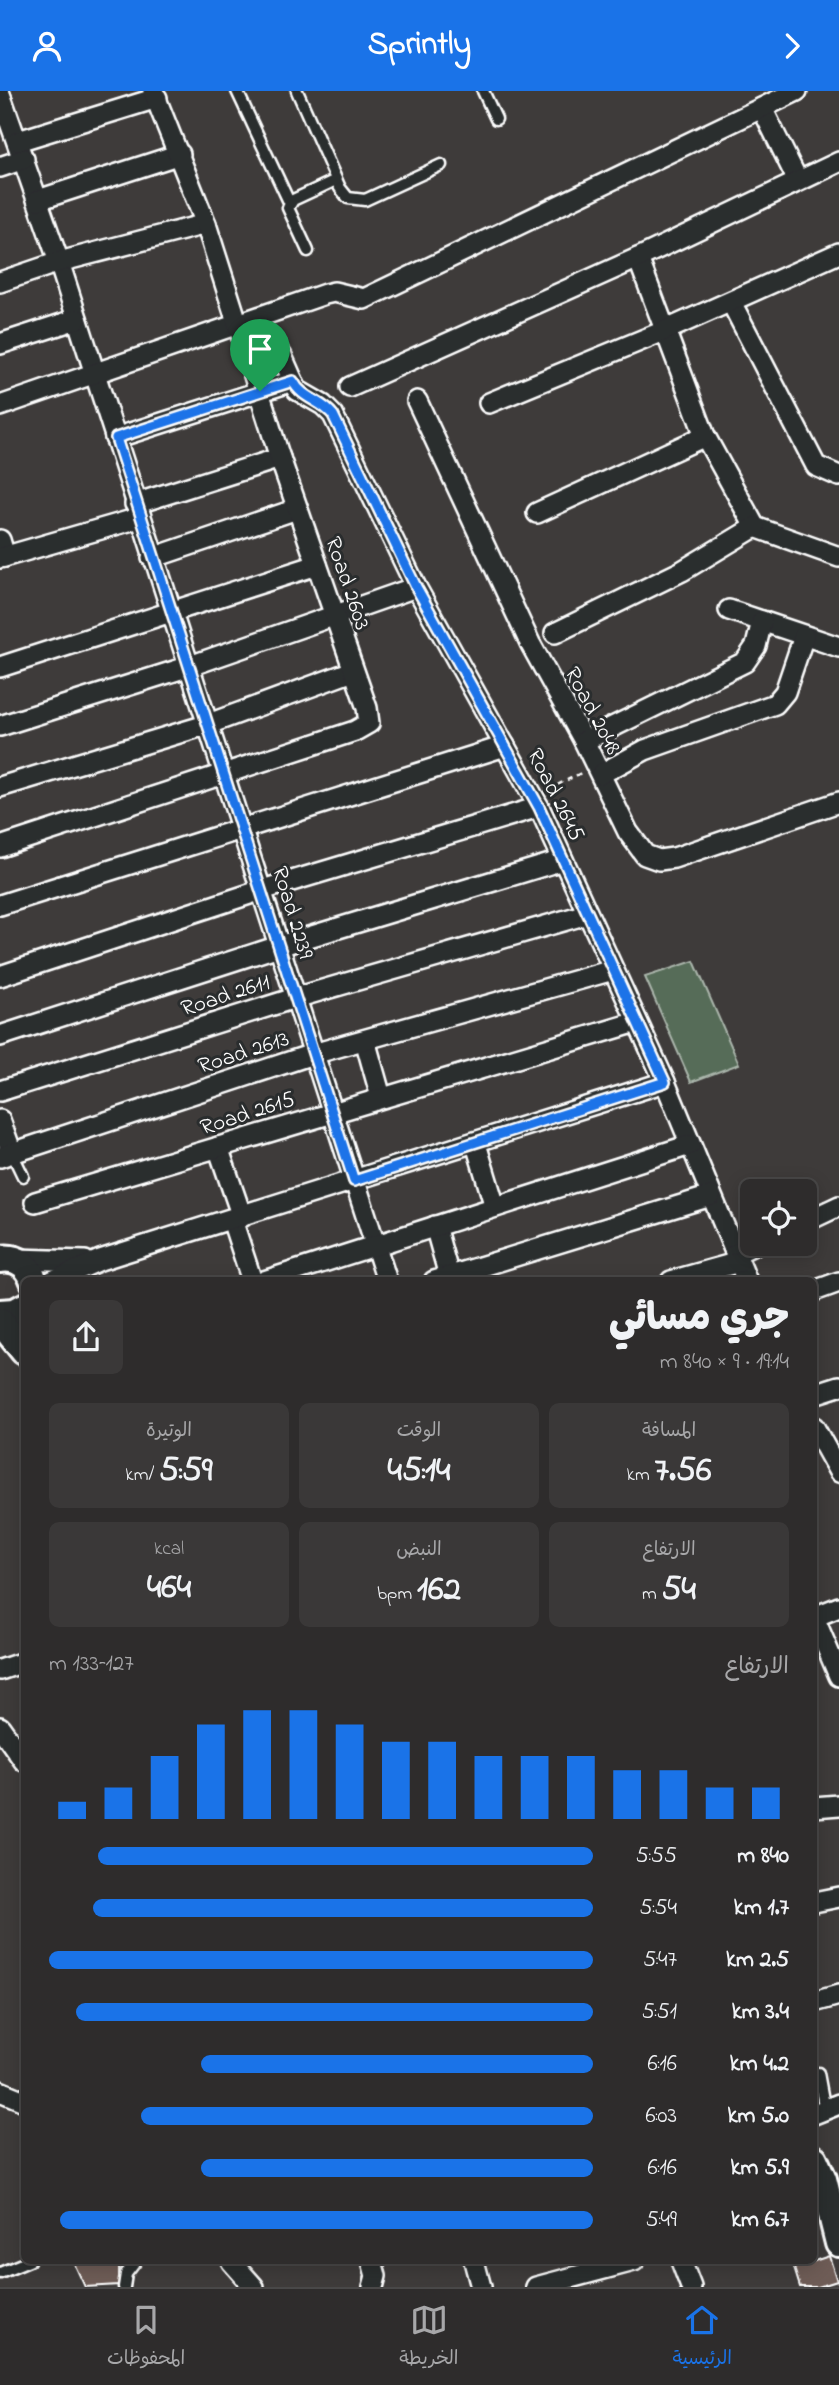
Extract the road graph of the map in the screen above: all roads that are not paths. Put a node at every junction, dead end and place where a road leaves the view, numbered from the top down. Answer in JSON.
{"nodes":[{"id":1,"x":237,"y":91,"type":"edge"},
{"id":2,"x":298,"y":91,"type":"edge"},
{"id":3,"x":483,"y":91,"type":"edge"},
{"id":4,"x":797,"y":91,"type":"edge"},
{"id":5,"x":0,"y":94,"type":"edge"},
{"id":6,"x":155,"y":94,"type":"edge"},
{"id":7,"x":762,"y":108,"type":"junction"},
{"id":8,"x":496,"y":119,"type":"dead end"},
{"id":9,"x":21,"y":150,"type":"junction"},
{"id":10,"x":180,"y":153,"type":"junction"},
{"id":11,"x":839,"y":162,"type":"edge"},
{"id":12,"x":441,"y":165,"type":"dead end"},
{"id":13,"x":0,"y":167,"type":"edge"},
{"id":14,"x":336,"y":180,"type":"junction"},
{"id":15,"x":798,"y":181,"type":"junction"},
{"id":16,"x":38,"y":200,"type":"junction"},
{"id":17,"x":289,"y":204,"type":"junction"},
{"id":18,"x":206,"y":224,"type":"junction"},
{"id":19,"x":308,"y":251,"type":"dead end"},
{"id":20,"x":839,"y":253,"type":"edge"},
{"id":21,"x":638,"y":258,"type":"junction"},
{"id":22,"x":59,"y":262,"type":"junction"},
{"id":23,"x":0,"y":282,"type":"edge"},
{"id":24,"x":731,"y":302,"type":"junction"},
{"id":25,"x":77,"y":319,"type":"junction"},
{"id":26,"x":240,"y":325,"type":"junction"},
{"id":27,"x":664,"y":331,"type":"junction"},
{"id":28,"x":0,"y":344,"type":"edge"},
{"id":29,"x":282,"y":356,"type":"dead end"},
{"id":30,"x":95,"y":373,"type":"junction"},
{"id":31,"x":293,"y":381,"type":"junction"},
{"id":32,"x":350,"y":387,"type":"dead end"},
{"id":33,"x":260,"y":391,"type":"junction"},
{"id":34,"x":416,"y":401,"type":"dead end"},
{"id":35,"x":489,"y":403,"type":"dead end"},
{"id":36,"x":0,"y":406,"type":"edge"},
{"id":37,"x":705,"y":436,"type":"junction"},
{"id":38,"x":116,"y":438,"type":"junction"},
{"id":39,"x":280,"y":458,"type":"junction"},
{"id":40,"x":839,"y":476,"type":"edge"},
{"id":41,"x":298,"y":509,"type":"junction"},
{"id":42,"x":137,"y":511,"type":"junction"},
{"id":43,"x":537,"y":513,"type":"dead end"},
{"id":44,"x":755,"y":527,"type":"junction"},
{"id":45,"x":2,"y":552,"type":"edge"},
{"id":46,"x":839,"y":557,"type":"edge"},
{"id":47,"x":152,"y":558,"type":"junction"},
{"id":48,"x":317,"y":565,"type":"junction"},
{"id":49,"x":416,"y":587,"type":"junction"},
{"id":50,"x":729,"y":610,"type":"dead end"},
{"id":51,"x":170,"y":613,"type":"junction"},
{"id":52,"x":334,"y":615,"type":"junction"},
{"id":53,"x":762,"y":621,"type":"junction"},
{"id":54,"x":555,"y":633,"type":"dead end"},
{"id":55,"x":804,"y":636,"type":"junction"},
{"id":56,"x":839,"y":647,"type":"edge"},
{"id":57,"x":0,"y":667,"type":"edge"},
{"id":58,"x":187,"y":667,"type":"junction"},
{"id":59,"x":354,"y":671,"type":"junction"},
{"id":60,"x":206,"y":725,"type":"junction"},
{"id":61,"x":0,"y":726,"type":"edge"},
{"id":62,"x":584,"y":741,"type":"junction"},
{"id":63,"x":505,"y":746,"type":"junction"},
{"id":64,"x":599,"y":770,"type":"junction"},
{"id":65,"x":224,"y":775,"type":"junction"},
{"id":66,"x":0,"y":787,"type":"edge"},
{"id":67,"x":536,"y":802,"type":"junction"},
{"id":68,"x":839,"y":802,"type":"edge"},
{"id":69,"x":242,"y":828,"type":"junction"},
{"id":70,"x":0,"y":847,"type":"edge"},
{"id":71,"x":563,"y":860,"type":"junction"},
{"id":72,"x":262,"y":890,"type":"junction"},
{"id":73,"x":0,"y":905,"type":"edge"},
{"id":74,"x":587,"y":914,"type":"junction"},
{"id":75,"x":279,"y":946,"type":"junction"},
{"id":76,"x":612,"y":970,"type":"junction"},
{"id":77,"x":0,"y":976,"type":"edge"},
{"id":78,"x":295,"y":997,"type":"junction"},
{"id":79,"x":637,"y":1022,"type":"junction"},
{"id":80,"x":0,"y":1036,"type":"edge"},
{"id":81,"x":365,"y":1040,"type":"junction"},
{"id":82,"x":313,"y":1054,"type":"junction"},
{"id":83,"x":665,"y":1082,"type":"junction"},
{"id":84,"x":0,"y":1091,"type":"edge"},
{"id":85,"x":381,"y":1097,"type":"junction"},
{"id":86,"x":331,"y":1111,"type":"junction"},
{"id":87,"x":0,"y":1120,"type":"edge"},
{"id":88,"x":476,"y":1144,"type":"junction"},
{"id":89,"x":690,"y":1145,"type":"junction"},
{"id":90,"x":218,"y":1147,"type":"junction"},
{"id":91,"x":6,"y":1155,"type":"edge"},
{"id":92,"x":23,"y":1176,"type":"dead end"},
{"id":93,"x":354,"y":1181,"type":"junction"},
{"id":94,"x":711,"y":1196,"type":"junction"},
{"id":95,"x":35,"y":1202,"type":"dead end"},
{"id":96,"x":839,"y":1206,"type":"edge"},
{"id":97,"x":495,"y":1207,"type":"junction"},
{"id":98,"x":817,"y":1216,"type":"edge"},
{"id":99,"x":237,"y":1218,"type":"junction"},
{"id":100,"x":435,"y":1226,"type":"junction"},
{"id":101,"x":374,"y":1245,"type":"junction"},
{"id":102,"x":740,"y":1256,"type":"edge"},
{"id":103,"x":5,"y":1257,"type":"edge"},
{"id":104,"x":737,"y":1258,"type":"junction"},
{"id":105,"x":100,"y":1260,"type":"junction"},
{"id":106,"x":32,"y":1277,"type":"edge"},
{"id":107,"x":61,"y":1277,"type":"edge"},
{"id":108,"x":250,"y":1277,"type":"edge"},
{"id":109,"x":276,"y":1277,"type":"edge"},
{"id":110,"x":386,"y":1277,"type":"edge"},
{"id":111,"x":442,"y":1277,"type":"edge"},
{"id":112,"x":448,"y":1277,"type":"edge"},
{"id":113,"x":682,"y":1277,"type":"edge"},
{"id":114,"x":745,"y":1277,"type":"edge"},
{"id":115,"x":839,"y":1282,"type":"edge"},
{"id":116,"x":817,"y":1290,"type":"edge"},
{"id":117,"x":21,"y":1309,"type":"edge"},
{"id":118,"x":0,"y":1313,"type":"edge"},
{"id":119,"x":0,"y":1321,"type":"edge"},
{"id":120,"x":21,"y":1347,"type":"edge"},
{"id":121,"x":839,"y":1386,"type":"edge"},
{"id":122,"x":817,"y":1393,"type":"edge"},
{"id":123,"x":817,"y":1432,"type":"edge"},
{"id":124,"x":839,"y":1472,"type":"edge"},
{"id":125,"x":839,"y":1607,"type":"edge"},
{"id":126,"x":817,"y":1620,"type":"edge"},
{"id":127,"x":817,"y":1627,"type":"edge"},
{"id":128,"x":822,"y":1653,"type":"edge"},
{"id":129,"x":21,"y":1663,"type":"edge"},
{"id":130,"x":0,"y":1670,"type":"edge"},
{"id":131,"x":839,"y":1676,"type":"edge"},
{"id":132,"x":0,"y":1727,"type":"edge"},
{"id":133,"x":21,"y":1757,"type":"edge"},
{"id":134,"x":839,"y":1805,"type":"edge"},
{"id":135,"x":817,"y":1807,"type":"edge"},
{"id":136,"x":839,"y":1897,"type":"edge"},
{"id":137,"x":817,"y":1901,"type":"edge"},
{"id":138,"x":839,"y":1995,"type":"edge"},
{"id":139,"x":817,"y":2001,"type":"edge"},
{"id":140,"x":818,"y":2073,"type":"dead end"},
{"id":141,"x":0,"y":2091,"type":"edge"},
{"id":142,"x":21,"y":2100,"type":"edge"},
{"id":143,"x":823,"y":2113,"type":"edge"},
{"id":144,"x":817,"y":2171,"type":"edge"},
{"id":145,"x":839,"y":2243,"type":"edge"},
{"id":146,"x":22,"y":2264,"type":"edge"},
{"id":147,"x":134,"y":2264,"type":"edge"},
{"id":148,"x":234,"y":2264,"type":"edge"},
{"id":149,"x":372,"y":2264,"type":"edge"},
{"id":150,"x":475,"y":2264,"type":"edge"},
{"id":151,"x":623,"y":2264,"type":"edge"},
{"id":152,"x":682,"y":2264,"type":"edge"},
{"id":153,"x":0,"y":2273,"type":"edge"},
{"id":154,"x":374,"y":2286,"type":"edge"},
{"id":155,"x":124,"y":2287,"type":"edge"},
{"id":156,"x":254,"y":2287,"type":"edge"},
{"id":157,"x":481,"y":2287,"type":"edge"},
{"id":158,"x":536,"y":2287,"type":"edge"},
{"id":159,"x":691,"y":2287,"type":"edge"}],
"edges":[{"from":1,"to":17,"type":"lane"},
{"from":2,"to":14,"type":"lane"},
{"from":3,"to":8,"type":"lane"},
{"from":4,"to":7,"type":"street"},
{"from":5,"to":9,"type":"street","name":"Road 2239"},
{"from":6,"to":9,"type":"street"},
{"from":6,"to":10,"type":"street","name":"Road 2603"},
{"from":7,"to":15,"type":"street"},
{"from":7,"to":26,"type":"street"},
{"from":9,"to":13,"type":"street"},
{"from":9,"to":16,"type":"street","name":"Road 2239"},
{"from":10,"to":16,"type":"street"},
{"from":10,"to":18,"type":"street","name":"Road 2603"},
{"from":11,"to":15,"type":"street"},
{"from":12,"to":14,"type":"lane"},
{"from":14,"to":17,"type":"lane"},
{"from":15,"to":21,"type":"street"},
{"from":16,"to":22,"type":"street","name":"Road 2239"},
{"from":17,"to":19,"type":"lane"},
{"from":18,"to":22,"type":"street"},
{"from":18,"to":26,"type":"street","name":"Road 2603"},
{"from":20,"to":24,"type":"street"},
{"from":21,"to":27,"type":"street"},
{"from":21,"to":32,"type":"street"},
{"from":22,"to":23,"type":"street"},
{"from":22,"to":25,"type":"street","name":"Road 2239"},
{"from":24,"to":27,"type":"street"},
{"from":24,"to":40,"type":"street"},
{"from":25,"to":28,"type":"street"},
{"from":25,"to":30,"type":"street","name":"Road 2239"},
{"from":26,"to":30,"type":"street"},
{"from":26,"to":33,"type":"street","name":"Road 2603"},
{"from":27,"to":35,"type":"street"},
{"from":27,"to":37,"type":"street"},
{"from":29,"to":31,"type":"street","name":"Road 2645"},
{"from":30,"to":36,"type":"street"},
{"from":30,"to":38,"type":"street","name":"Road 2239"},
{"from":31,"to":33,"type":"street"},
{"from":31,"to":49,"type":"street","name":"Road 2645"},
{"from":33,"to":38,"type":"street"},
{"from":33,"to":39,"type":"street","name":"Road 2603"},
{"from":34,"to":62,"type":"street","name":"Road 2048"},
{"from":37,"to":43,"type":"street"},
{"from":37,"to":44,"type":"street"},
{"from":38,"to":42,"type":"street","name":"Road 2239"},
{"from":39,"to":41,"type":"street","name":"Road 2603"},
{"from":39,"to":42,"type":"street"},
{"from":41,"to":47,"type":"street"},
{"from":41,"to":48,"type":"street","name":"Road 2603"},
{"from":42,"to":45,"type":"street"},
{"from":42,"to":47,"type":"street","name":"Road 2239"},
{"from":44,"to":46,"type":"street"},
{"from":44,"to":54,"type":"street"},
{"from":47,"to":51,"type":"street","name":"Road 2239"},
{"from":48,"to":51,"type":"street"},
{"from":48,"to":52,"type":"street","name":"Road 2603"},
{"from":49,"to":52,"type":"street"},
{"from":49,"to":63,"type":"street","name":"Road 2645"},
{"from":50,"to":53,"type":"street"},
{"from":51,"to":57,"type":"street"},
{"from":51,"to":58,"type":"street","name":"Road 2239"},
{"from":52,"to":58,"type":"street"},
{"from":52,"to":59,"type":"street","name":"Road 2603"},
{"from":53,"to":55,"type":"street"},
{"from":53,"to":62,"type":"street"},
{"from":55,"to":56,"type":"street"},
{"from":55,"to":64,"type":"street"},
{"from":58,"to":60,"type":"street","name":"Road 2239"},
{"from":58,"to":61,"type":"street"},
{"from":59,"to":60,"type":"street"},
{"from":59,"to":65,"type":"street","name":"Road 2603"},
{"from":60,"to":65,"type":"street","name":"Road 2239"},
{"from":60,"to":66,"type":"street"},
{"from":62,"to":64,"type":"street","name":"Road 2048"},
{"from":63,"to":67,"type":"street","name":"Road 2645"},
{"from":63,"to":69,"type":"street"},
{"from":64,"to":68,"type":"street","name":"Road 2048"},
{"from":65,"to":69,"type":"street","name":"Road 2239"},
{"from":65,"to":70,"type":"street","name":"Road 2603"},
{"from":67,"to":71,"type":"street","name":"Road 2645"},
{"from":67,"to":72,"type":"street"},
{"from":69,"to":72,"type":"street","name":"Road 2239"},
{"from":69,"to":73,"type":"street"},
{"from":71,"to":74,"type":"street","name":"Road 2645"},
{"from":71,"to":75,"type":"street"},
{"from":72,"to":75,"type":"street","name":"Road 2239"},
{"from":72,"to":77,"type":"street"},
{"from":74,"to":76,"type":"street","name":"Road 2645"},
{"from":74,"to":78,"type":"street","name":"Road 2611"},
{"from":75,"to":78,"type":"street","name":"Road 2239"},
{"from":75,"to":80,"type":"street"},
{"from":76,"to":79,"type":"street","name":"Road 2645"},
{"from":76,"to":81,"type":"street","name":"Road 2613"},
{"from":78,"to":82,"type":"street","name":"Road 2239"},
{"from":78,"to":84,"type":"street","name":"Road 2611"},
{"from":79,"to":83,"type":"street","name":"Road 2645"},
{"from":79,"to":85,"type":"street","name":"Road 2615"},
{"from":81,"to":82,"type":"street","name":"Road 2613"},
{"from":81,"to":85,"type":"street"},
{"from":82,"to":86,"type":"street","name":"Road 2239"},
{"from":82,"to":91,"type":"street","name":"Road 2613"},
{"from":83,"to":88,"type":"street"},
{"from":83,"to":89,"type":"street","name":"Road 2645"},
{"from":85,"to":86,"type":"street","name":"Road 2615"},
{"from":86,"to":90,"type":"street","name":"Road 2615"},
{"from":86,"to":93,"type":"street","name":"Road 2239"},
{"from":87,"to":91,"type":"street"},
{"from":88,"to":93,"type":"street"},
{"from":88,"to":97,"type":"street"},
{"from":89,"to":94,"type":"street","name":"Road 2645"},
{"from":89,"to":97,"type":"street"},
{"from":90,"to":95,"type":"street","name":"Road 2615"},
{"from":90,"to":99,"type":"street"},
{"from":91,"to":92,"type":"lane"},
{"from":93,"to":99,"type":"street"},
{"from":93,"to":101,"type":"street","name":"Road 2239"},
{"from":94,"to":104,"type":"street","name":"Road 2645"},
{"from":94,"to":112,"type":"street"},
{"from":96,"to":98,"type":"street"},
{"from":97,"to":100,"type":"street"},
{"from":99,"to":105,"type":"street"},
{"from":99,"to":108,"type":"street"},
{"from":100,"to":101,"type":"street"},
{"from":100,"to":111,"type":"street"},
{"from":101,"to":109,"type":"street"},
{"from":101,"to":110,"type":"street","name":"Road 2239"},
{"from":102,"to":104,"type":"street"},
{"from":103,"to":105,"type":"street"},
{"from":103,"to":106,"type":"street"},
{"from":104,"to":113,"type":"street"},
{"from":104,"to":114,"type":"street","name":"Road 2645"},
{"from":105,"to":107,"type":"street"},
{"from":115,"to":116,"type":"street"},
{"from":117,"to":118,"type":"street"},
{"from":119,"to":120,"type":"street"},
{"from":121,"to":122,"type":"street"},
{"from":123,"to":124,"type":"street"},
{"from":125,"to":126,"type":"street"},
{"from":127,"to":128,"type":"street"},
{"from":128,"to":131,"type":"street"},
{"from":129,"to":130,"type":"street"},
{"from":132,"to":133,"type":"street"},
{"from":134,"to":135,"type":"street"},
{"from":136,"to":137,"type":"street"},
{"from":138,"to":139,"type":"street"},
{"from":140,"to":143,"type":"lane"},
{"from":141,"to":142,"type":"street"},
{"from":144,"to":145,"type":"street"},
{"from":146,"to":153,"type":"lane"},
{"from":147,"to":155,"type":"lane"},
{"from":148,"to":156,"type":"street"},
{"from":149,"to":154,"type":"street"},
{"from":150,"to":157,"type":"street"},
{"from":151,"to":158,"type":"street"},
{"from":152,"to":159,"type":"street"}]}
